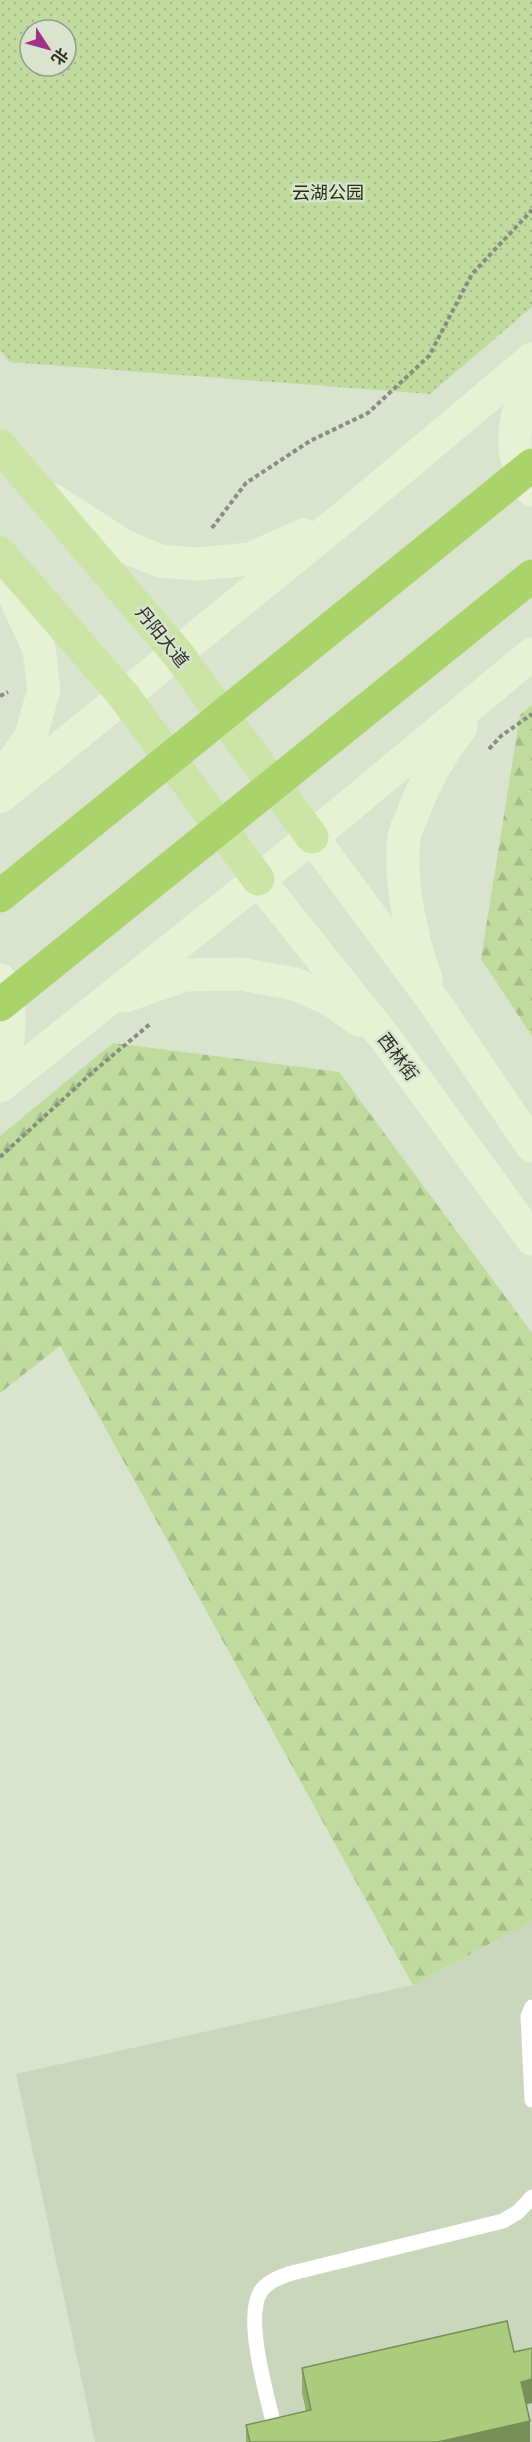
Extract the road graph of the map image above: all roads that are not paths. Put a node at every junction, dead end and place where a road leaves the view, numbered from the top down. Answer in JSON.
{"nodes":[{"id":1,"x":532,"y":359,"type":"edge"},
{"id":2,"x":532,"y":375,"type":"edge"},
{"id":3,"x":0,"y":446,"type":"edge"},
{"id":4,"x":532,"y":465,"type":"edge"},
{"id":5,"x":35,"y":487,"type":"junction"},
{"id":6,"x":532,"y":490,"type":"edge"},
{"id":7,"x":343,"y":518,"type":"junction"},
{"id":8,"x":0,"y":553,"type":"edge"},
{"id":9,"x":0,"y":565,"type":"edge"},
{"id":10,"x":532,"y":576,"type":"edge"},
{"id":11,"x":177,"y":653,"type":"junction"},
{"id":12,"x":532,"y":654,"type":"edge"},
{"id":13,"x":492,"y":687,"type":"junction"},
{"id":14,"x":124,"y":696,"type":"junction"},
{"id":15,"x":0,"y":780,"type":"edge"},
{"id":16,"x":0,"y":798,"type":"edge"},
{"id":17,"x":312,"y":837,"type":"junction"},
{"id":18,"x":258,"y":879,"type":"junction"},
{"id":19,"x":0,"y":896,"type":"edge"},
{"id":20,"x":0,"y":980,"type":"edge"},
{"id":21,"x":435,"y":1004,"type":"junction"},
{"id":22,"x":0,"y":1005,"type":"edge"},
{"id":23,"x":101,"y":1005,"type":"junction"},
{"id":24,"x":386,"y":1039,"type":"junction"},
{"id":25,"x":0,"y":1066,"type":"edge"},
{"id":26,"x":0,"y":1086,"type":"edge"},
{"id":27,"x":532,"y":1146,"type":"edge"},
{"id":28,"x":532,"y":1239,"type":"edge"},
{"id":29,"x":532,"y":2007,"type":"edge"},
{"id":30,"x":532,"y":2100,"type":"edge"},
{"id":31,"x":532,"y":2197,"type":"edge"},
{"id":32,"x":278,"y":2442,"type":"edge"}],
"edges":[{"from":1,"to":7,"type":"street"},
{"from":2,"to":6,"type":"street"},
{"from":3,"to":5,"type":"main road","name":"丹阳大道"},
{"from":4,"to":19,"type":"highway"},
{"from":5,"to":7,"type":"street"},
{"from":5,"to":11,"type":"main road","name":"丹阳大道"},
{"from":7,"to":11,"type":"street"},
{"from":8,"to":14,"type":"main road"},
{"from":9,"to":15,"type":"street"},
{"from":10,"to":22,"type":"highway"},
{"from":11,"to":14,"type":"street"},
{"from":11,"to":17,"type":"main road","name":"丹阳大道"},
{"from":12,"to":13,"type":"street"},
{"from":13,"to":17,"type":"street"},
{"from":13,"to":21,"type":"street"},
{"from":14,"to":16,"type":"street"},
{"from":14,"to":18,"type":"main road"},
{"from":17,"to":18,"type":"street"},
{"from":17,"to":21,"type":"street"},
{"from":18,"to":23,"type":"street"},
{"from":18,"to":24,"type":"street","name":"西林街"},
{"from":20,"to":25,"type":"street"},
{"from":21,"to":27,"type":"street"},
{"from":23,"to":24,"type":"street"},
{"from":23,"to":26,"type":"street"},
{"from":24,"to":28,"type":"street","name":"西林街"},
{"from":29,"to":30,"type":"lane"},
{"from":31,"to":32,"type":"lane"}]}
